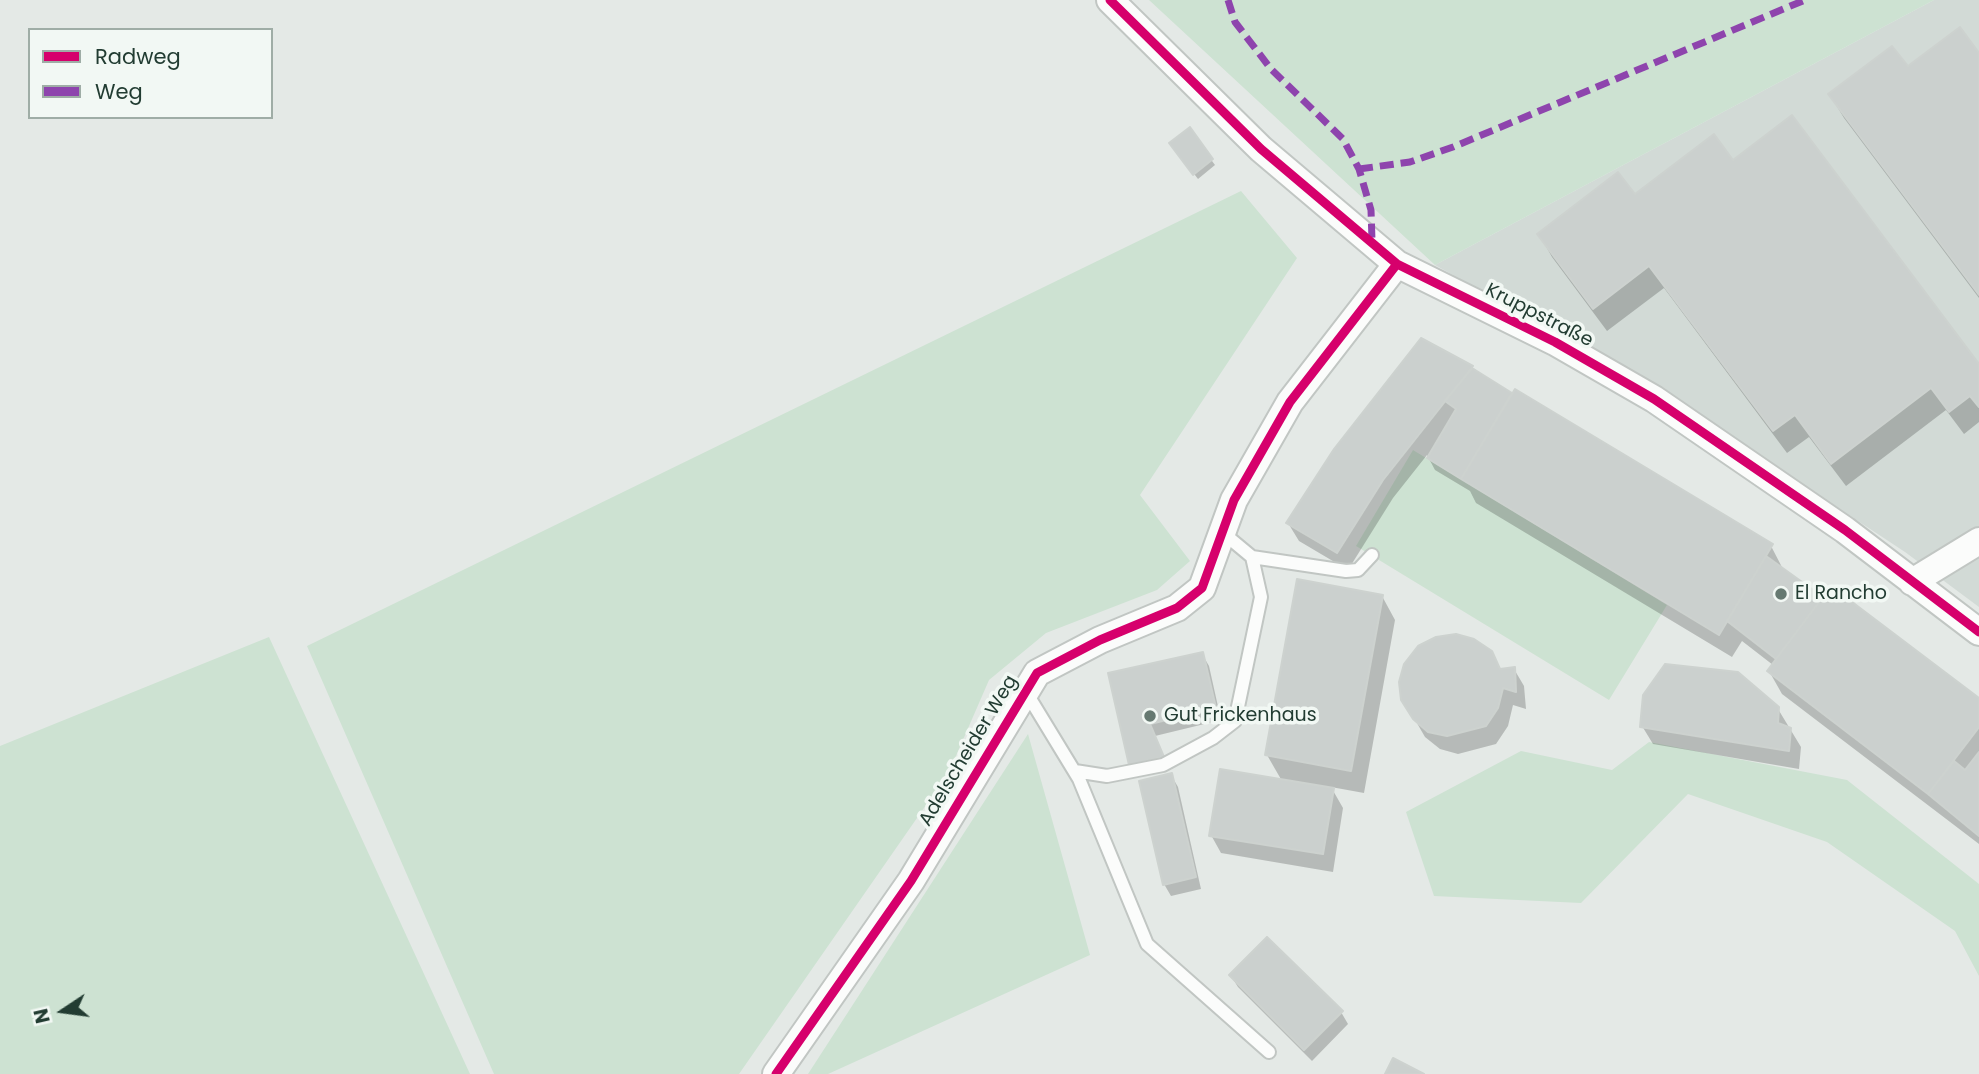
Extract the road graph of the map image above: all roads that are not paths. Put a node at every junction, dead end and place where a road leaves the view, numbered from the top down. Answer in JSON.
{"nodes":[{"id":1,"x":1110,"y":0,"type":"edge"},
{"id":2,"x":1398,"y":264,"type":"junction"},
{"id":3,"x":1221,"y":532,"type":"junction"},
{"id":4,"x":1979,"y":541,"type":"edge"},
{"id":5,"x":1372,"y":555,"type":"dead end"},
{"id":6,"x":1252,"y":557,"type":"junction"},
{"id":7,"x":1912,"y":582,"type":"junction"},
{"id":8,"x":1979,"y":632,"type":"edge"},
{"id":9,"x":1025,"y":692,"type":"junction"},
{"id":10,"x":1074,"y":771,"type":"junction"},
{"id":11,"x":1269,"y":1052,"type":"dead end"},
{"id":12,"x":776,"y":1074,"type":"edge"}],
"edges":[{"from":1,"to":2,"type":"street","name":"Kruppstraße"},
{"from":2,"to":3,"type":"street","name":"Adelscheider Weg"},
{"from":2,"to":7,"type":"street","name":"Kruppstraße"},
{"from":3,"to":6,"type":"lane"},
{"from":3,"to":9,"type":"street","name":"Adelscheider Weg"},
{"from":4,"to":7,"type":"street"},
{"from":5,"to":6,"type":"lane"},
{"from":6,"to":10,"type":"lane"},
{"from":7,"to":8,"type":"street","name":"Kruppstraße"},
{"from":9,"to":10,"type":"lane"},
{"from":9,"to":12,"type":"street","name":"Adelscheider Weg"},
{"from":10,"to":11,"type":"lane"}]}
